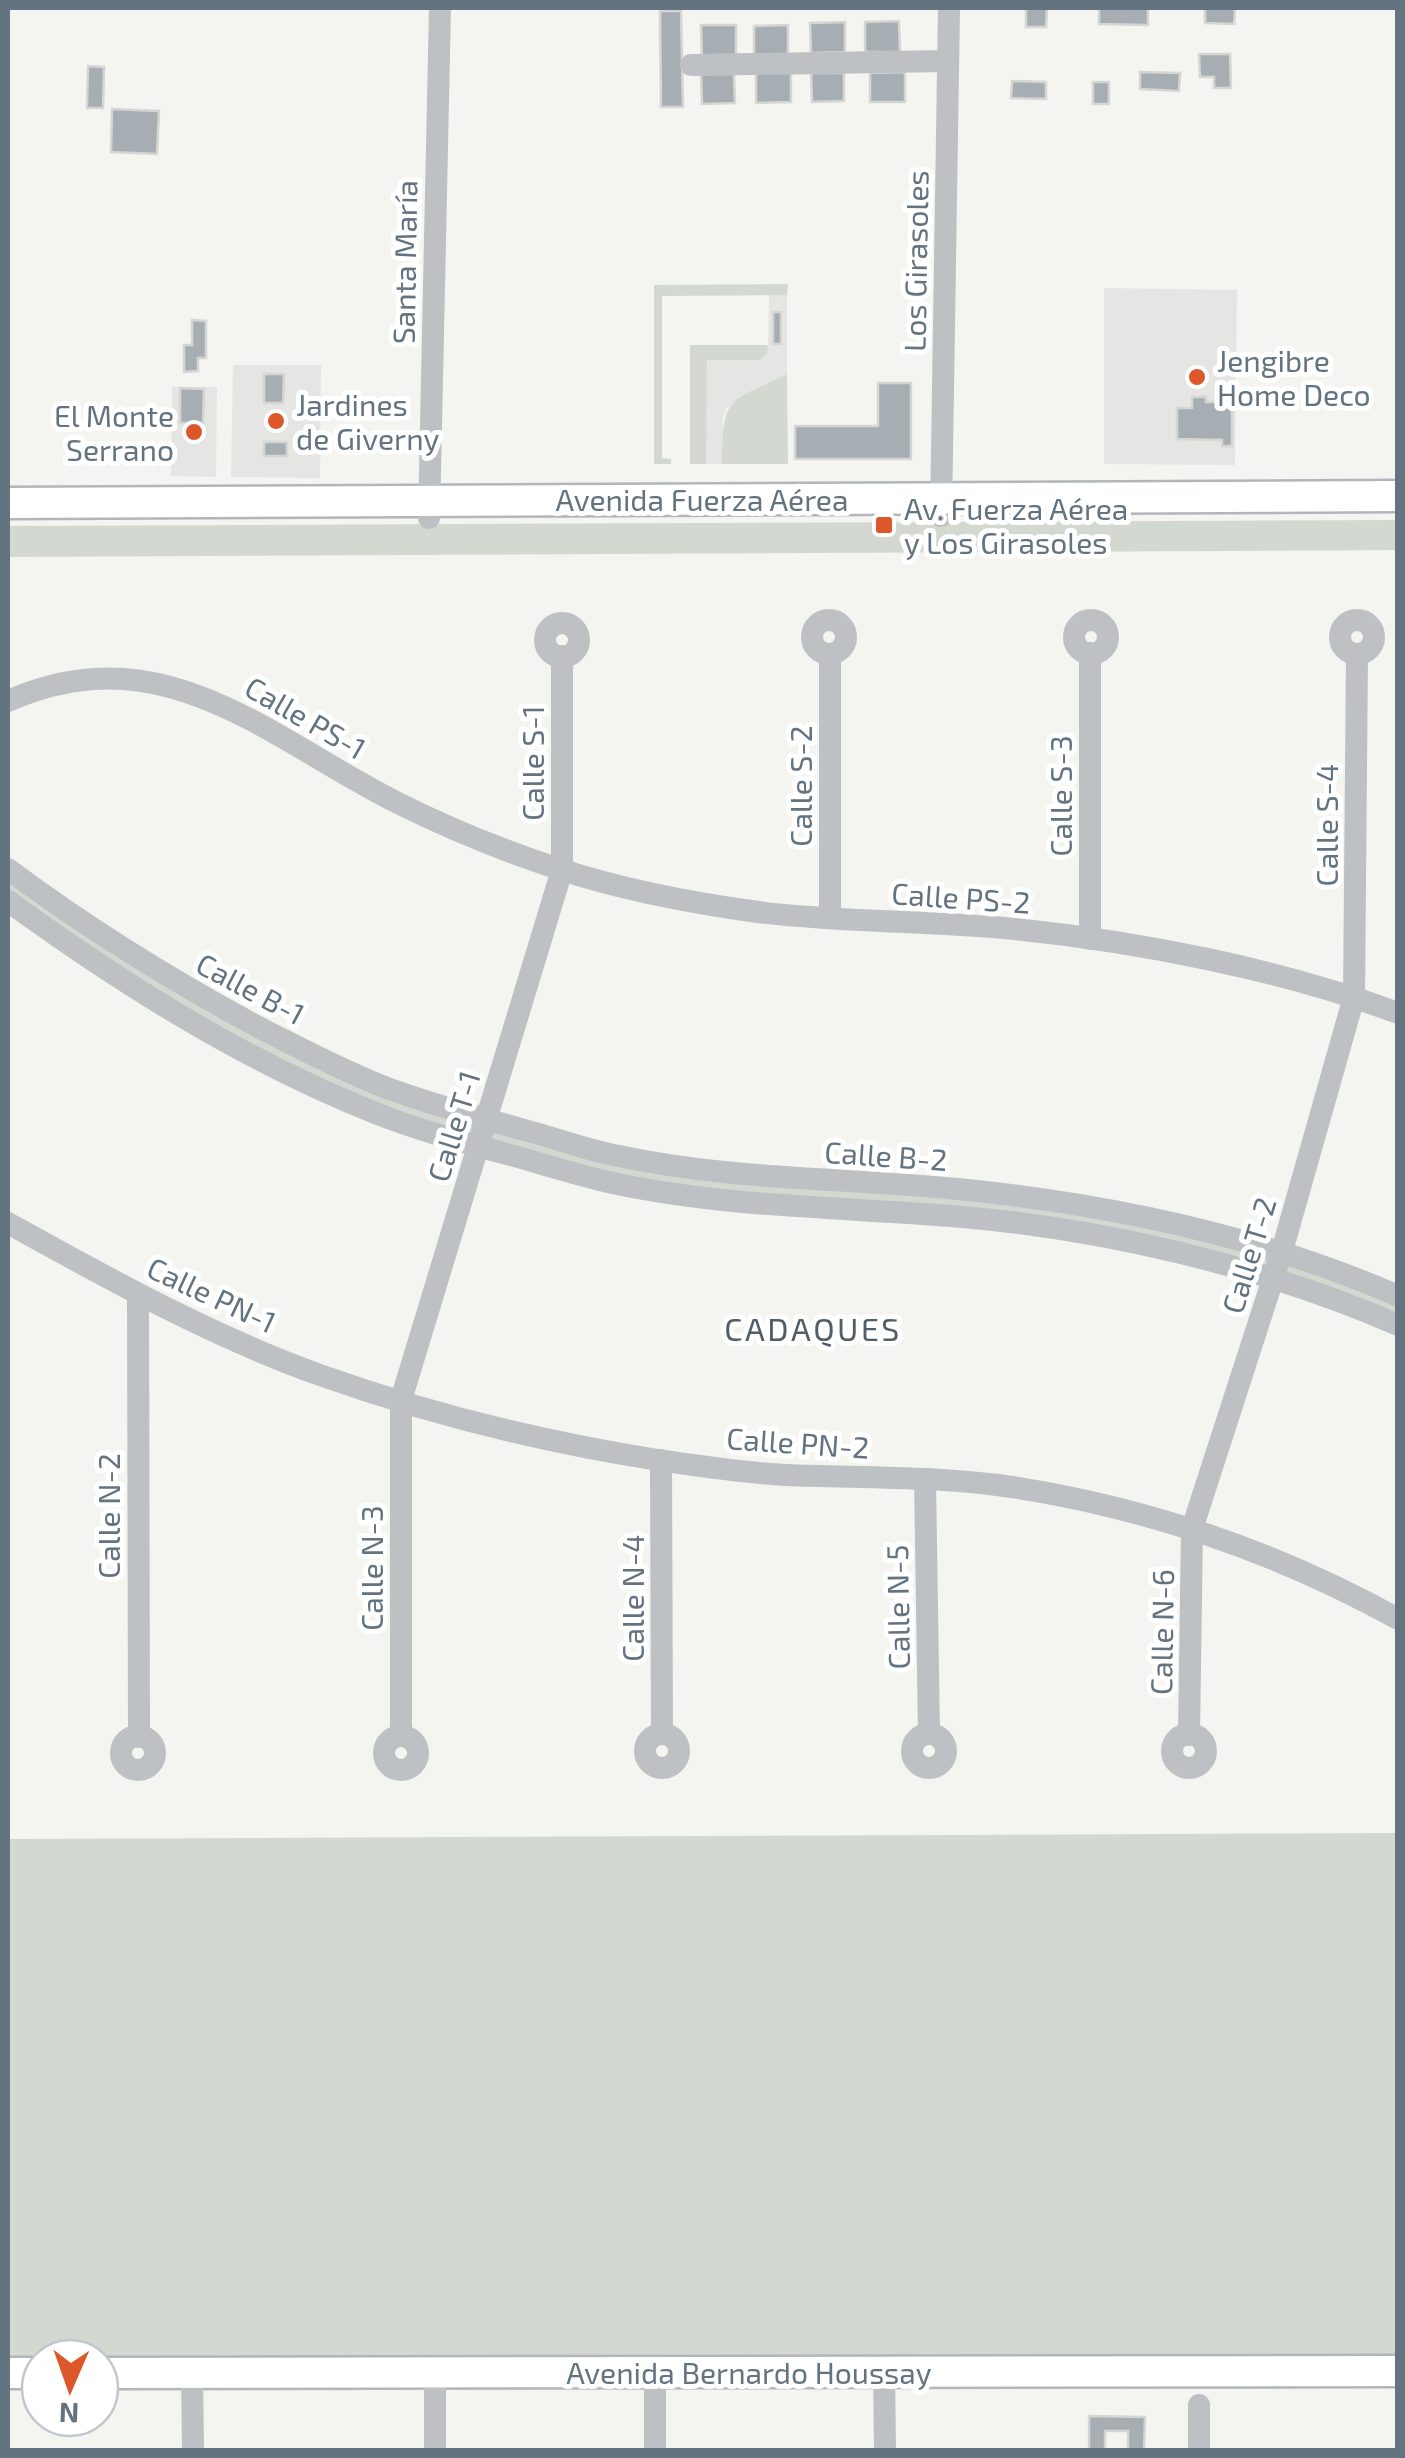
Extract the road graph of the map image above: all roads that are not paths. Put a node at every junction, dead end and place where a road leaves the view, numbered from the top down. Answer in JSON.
{"nodes":[{"id":1,"x":440,"y":8,"type":"edge"},
{"id":2,"x":948,"y":8,"type":"edge"},
{"id":3,"x":948,"y":60,"type":"junction"},
{"id":4,"x":691,"y":65,"type":"dead end"},
{"id":5,"x":1398,"y":496,"type":"edge"},
{"id":6,"x":8,"y":503,"type":"edge"},
{"id":7,"x":941,"y":507,"type":"junction"},
{"id":8,"x":429,"y":509,"type":"junction"},
{"id":9,"x":1398,"y":514,"type":"edge"},
{"id":10,"x":8,"y":520,"type":"edge"},
{"id":11,"x":830,"y":654,"type":"dead end"},
{"id":12,"x":1090,"y":654,"type":"dead end"},
{"id":13,"x":1357,"y":654,"type":"dead end"},
{"id":14,"x":562,"y":656,"type":"dead end"},
{"id":15,"x":8,"y":701,"type":"edge"},
{"id":16,"x":8,"y":870,"type":"edge"},
{"id":17,"x":562,"y":870,"type":"junction"},
{"id":18,"x":8,"y":901,"type":"edge"},
{"id":19,"x":830,"y":918,"type":"junction"},
{"id":20,"x":1090,"y":938,"type":"junction"},
{"id":21,"x":176,"y":983,"type":"junction"},
{"id":22,"x":1354,"y":997,"type":"junction"},
{"id":23,"x":160,"y":1004,"type":"junction"},
{"id":24,"x":1398,"y":1014,"type":"edge"},
{"id":25,"x":486,"y":1120,"type":"junction"},
{"id":26,"x":478,"y":1146,"type":"junction"},
{"id":27,"x":8,"y":1223,"type":"edge"},
{"id":28,"x":1282,"y":1251,"type":"junction"},
{"id":29,"x":1273,"y":1278,"type":"junction"},
{"id":30,"x":138,"y":1295,"type":"junction"},
{"id":31,"x":1398,"y":1296,"type":"edge"},
{"id":32,"x":1398,"y":1325,"type":"edge"},
{"id":33,"x":401,"y":1400,"type":"junction"},
{"id":34,"x":661,"y":1460,"type":"junction"},
{"id":35,"x":924,"y":1479,"type":"junction"},
{"id":36,"x":1192,"y":1530,"type":"junction"},
{"id":37,"x":1398,"y":1619,"type":"edge"},
{"id":38,"x":662,"y":1734,"type":"dead end"},
{"id":39,"x":929,"y":1734,"type":"dead end"},
{"id":40,"x":1189,"y":1735,"type":"dead end"},
{"id":41,"x":402,"y":1736,"type":"dead end"},
{"id":42,"x":138,"y":1737,"type":"dead end"},
{"id":43,"x":1398,"y":2371,"type":"edge"},
{"id":44,"x":435,"y":2372,"type":"junction"},
{"id":45,"x":655,"y":2372,"type":"junction"},
{"id":46,"x":884,"y":2372,"type":"junction"},
{"id":47,"x":120,"y":2373,"type":"edge"},
{"id":48,"x":192,"y":2373,"type":"junction"},
{"id":49,"x":1199,"y":2405,"type":"dead end"},
{"id":50,"x":193,"y":2450,"type":"edge"},
{"id":51,"x":435,"y":2450,"type":"edge"},
{"id":52,"x":655,"y":2450,"type":"edge"},
{"id":53,"x":885,"y":2450,"type":"edge"},
{"id":54,"x":1199,"y":2450,"type":"edge"}],
"edges":[{"from":1,"to":8,"type":"street","name":"Santa María"},
{"from":2,"to":3,"type":"street","name":"Los Girasoles"},
{"from":3,"to":4,"type":"street"},
{"from":3,"to":7,"type":"street","name":"Los Girasoles"},
{"from":5,"to":7,"type":"main road","name":"Avenida Fuerza Aérea"},
{"from":6,"to":8,"type":"main road","name":"Avenida Fuerza Aérea"},
{"from":7,"to":8,"type":"main road","name":"Avenida Fuerza Aérea"},
{"from":7,"to":9,"type":"main road","name":"Avenida Fuerza Aérea"},
{"from":8,"to":10,"type":"main road","name":"Avenida Fuerza Aérea"},
{"from":11,"to":19,"type":"street","name":"Calle S-2"},
{"from":12,"to":20,"type":"street","name":"Calle S-3"},
{"from":13,"to":22,"type":"street","name":"Calle S-4"},
{"from":14,"to":17,"type":"street","name":"Calle S-1"},
{"from":15,"to":17,"type":"street","name":"Calle PS-1"},
{"from":16,"to":21,"type":"street","name":"Calle B-1"},
{"from":17,"to":19,"type":"street","name":"Calle PS-2"},
{"from":17,"to":25,"type":"street","name":"Calle T-1"},
{"from":18,"to":23,"type":"street","name":"Calle B-1"},
{"from":19,"to":20,"type":"street","name":"Calle PS-2"},
{"from":20,"to":22,"type":"street","name":"Calle PS-2"},
{"from":21,"to":23,"type":"street"},
{"from":21,"to":25,"type":"street","name":"Calle B-1"},
{"from":22,"to":24,"type":"street","name":"Calle PS-2"},
{"from":22,"to":28,"type":"street","name":"Calle T-2"},
{"from":23,"to":26,"type":"street","name":"Calle B-1"},
{"from":25,"to":26,"type":"street","name":"Calle T-1"},
{"from":25,"to":28,"type":"street","name":"Calle B-2"},
{"from":26,"to":29,"type":"street","name":"Calle B-2"},
{"from":26,"to":33,"type":"street","name":"Calle T-1"},
{"from":27,"to":30,"type":"street","name":"Calle PN-1"},
{"from":28,"to":29,"type":"street","name":"Calle T-2"},
{"from":28,"to":31,"type":"street","name":"Calle B-2"},
{"from":29,"to":32,"type":"street","name":"Calle B-2"},
{"from":29,"to":36,"type":"street","name":"Calle T-2"},
{"from":30,"to":33,"type":"street","name":"Calle PN-1"},
{"from":30,"to":42,"type":"street","name":"Calle N-2"},
{"from":33,"to":34,"type":"street","name":"Calle PN-2"},
{"from":33,"to":41,"type":"street","name":"Calle N-3"},
{"from":34,"to":35,"type":"street","name":"Calle PN-2"},
{"from":34,"to":38,"type":"street","name":"Calle N-4"},
{"from":35,"to":36,"type":"street","name":"Calle PN-2"},
{"from":35,"to":39,"type":"street","name":"Calle N-5"},
{"from":36,"to":37,"type":"street","name":"Calle PN-2"},
{"from":36,"to":40,"type":"street","name":"Calle N-6"},
{"from":43,"to":46,"type":"main road","name":"Avenida Bernardo Houssay"},
{"from":44,"to":45,"type":"main road","name":"Avenida Bernardo Houssay"},
{"from":44,"to":48,"type":"main road","name":"Avenida Bernardo Houssay"},
{"from":44,"to":51,"type":"street"},
{"from":45,"to":46,"type":"main road","name":"Avenida Bernardo Houssay"},
{"from":45,"to":52,"type":"street"},
{"from":46,"to":53,"type":"street"},
{"from":47,"to":48,"type":"main road","name":"Avenida Bernardo Houssay"},
{"from":48,"to":50,"type":"street"},
{"from":49,"to":54,"type":"street"}]}
